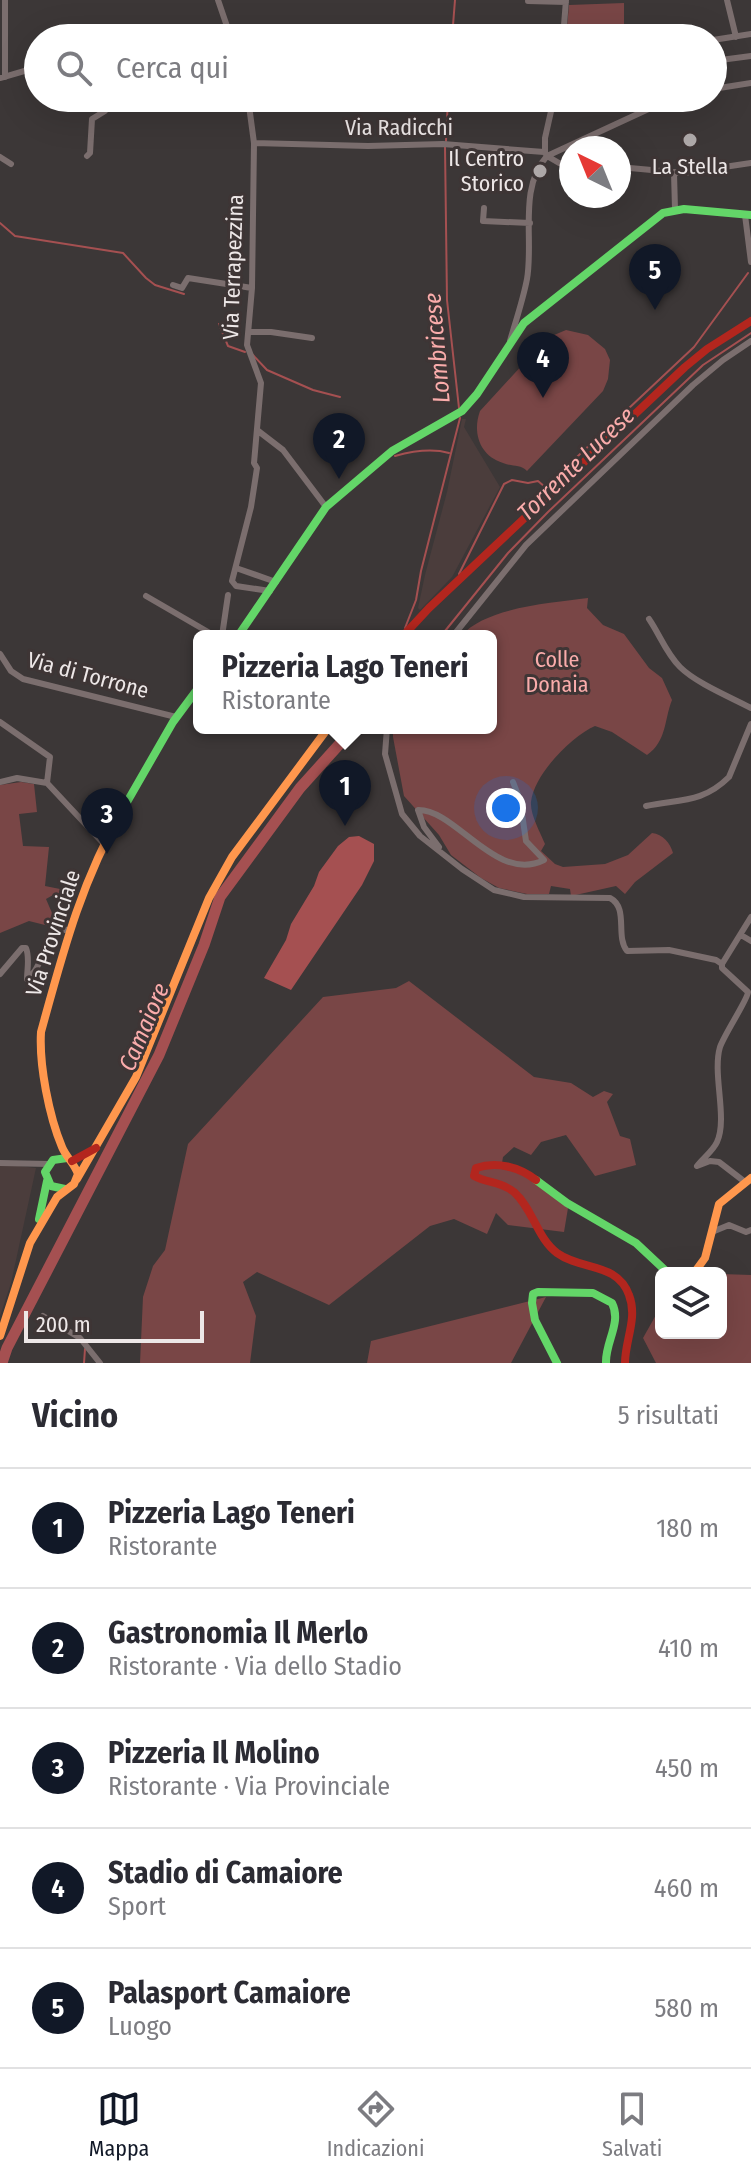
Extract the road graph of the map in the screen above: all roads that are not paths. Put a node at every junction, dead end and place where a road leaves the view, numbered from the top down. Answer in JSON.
{"nodes":[{"id":1,"x":5,"y":0,"type":"edge"},
{"id":2,"x":218,"y":0,"type":"edge"},
{"id":3,"x":727,"y":0,"type":"edge"},
{"id":4,"x":528,"y":1,"type":"edge"},
{"id":5,"x":566,"y":1,"type":"edge"},
{"id":6,"x":226,"y":24,"type":"edge"},
{"id":7,"x":564,"y":24,"type":"edge"},
{"id":8,"x":751,"y":34,"type":"edge"},
{"id":9,"x":736,"y":37,"type":"junction"},
{"id":10,"x":727,"y":38,"type":"edge"},
{"id":11,"x":751,"y":56,"type":"edge"},
{"id":12,"x":727,"y":59,"type":"edge"},
{"id":13,"x":24,"y":71,"type":"edge"},
{"id":14,"x":3,"y":78,"type":"edge"},
{"id":15,"x":751,"y":83,"type":"edge"},
{"id":16,"x":727,"y":87,"type":"edge"},
{"id":17,"x":103,"y":112,"type":"edge"},
{"id":18,"x":250,"y":112,"type":"edge"},
{"id":19,"x":552,"y":112,"type":"edge"},
{"id":20,"x":641,"y":112,"type":"edge"},
{"id":21,"x":254,"y":143,"type":"junction"},
{"id":22,"x":546,"y":154,"type":"junction"},
{"id":23,"x":87,"y":156,"type":"dead end"},
{"id":24,"x":0,"y":157,"type":"edge"},
{"id":25,"x":559,"y":162,"type":"edge"},
{"id":26,"x":751,"y":163,"type":"edge"},
{"id":27,"x":11,"y":164,"type":"dead end"},
{"id":28,"x":631,"y":168,"type":"edge"},
{"id":29,"x":674,"y":173,"type":"junction"},
{"id":30,"x":484,"y":208,"type":"dead end"},
{"id":31,"x":680,"y":209,"type":"junction"},
{"id":32,"x":748,"y":215,"type":"edge"},
{"id":33,"x":530,"y":223,"type":"junction"},
{"id":34,"x":751,"y":262,"type":"edge"},
{"id":35,"x":173,"y":285,"type":"dead end"},
{"id":36,"x":252,"y":288,"type":"junction"},
{"id":37,"x":522,"y":302,"type":"junction"},
{"id":38,"x":536,"y":312,"type":"junction"},
{"id":39,"x":751,"y":321,"type":"edge"},
{"id":40,"x":249,"y":332,"type":"junction"},
{"id":41,"x":312,"y":338,"type":"dead end"},
{"id":42,"x":751,"y":341,"type":"edge"},
{"id":43,"x":509,"y":342,"type":"junction"},
{"id":44,"x":257,"y":430,"type":"junction"},
{"id":45,"x":326,"y":507,"type":"junction"},
{"id":46,"x":236,"y":568,"type":"junction"},
{"id":47,"x":276,"y":582,"type":"junction"},
{"id":48,"x":270,"y":591,"type":"junction"},
{"id":49,"x":228,"y":595,"type":"dead end"},
{"id":50,"x":146,"y":596,"type":"dead end"},
{"id":51,"x":649,"y":619,"type":"dead end"},
{"id":52,"x":205,"y":630,"type":"edge"},
{"id":53,"x":223,"y":630,"type":"edge"},
{"id":54,"x":242,"y":630,"type":"edge"},
{"id":55,"x":409,"y":630,"type":"edge"},
{"id":56,"x":458,"y":630,"type":"edge"},
{"id":57,"x":0,"y":654,"type":"edge"},
{"id":58,"x":193,"y":695,"type":"edge"},
{"id":59,"x":751,"y":708,"type":"edge"},
{"id":60,"x":176,"y":717,"type":"junction"},
{"id":61,"x":0,"y":722,"type":"edge"},
{"id":62,"x":751,"y":724,"type":"edge"},
{"id":63,"x":323,"y":734,"type":"edge"},
{"id":64,"x":387,"y":734,"type":"edge"},
{"id":65,"x":0,"y":782,"type":"edge"},
{"id":66,"x":513,"y":782,"type":"dead end"},
{"id":67,"x":47,"y":783,"type":"junction"},
{"id":68,"x":646,"y":806,"type":"dead end"},
{"id":69,"x":103,"y":843,"type":"junction"},
{"id":70,"x":441,"y":850,"type":"junction"},
{"id":71,"x":751,"y":917,"type":"edge"},
{"id":72,"x":69,"y":930,"type":"junction"},
{"id":73,"x":741,"y":935,"type":"junction"},
{"id":74,"x":751,"y":941,"type":"edge"},
{"id":75,"x":722,"y":964,"type":"junction"},
{"id":76,"x":0,"y":974,"type":"edge"},
{"id":77,"x":56,"y":1131,"type":"junction"},
{"id":78,"x":97,"y":1148,"type":"junction"},
{"id":79,"x":69,"y":1160,"type":"junction"},
{"id":80,"x":0,"y":1163,"type":"edge"},
{"id":81,"x":49,"y":1163,"type":"junction"},
{"id":82,"x":77,"y":1179,"type":"junction"},
{"id":83,"x":748,"y":1180,"type":"edge"},
{"id":84,"x":47,"y":1181,"type":"junction"},
{"id":85,"x":65,"y":1189,"type":"junction"},
{"id":86,"x":751,"y":1230,"type":"edge"},
{"id":87,"x":712,"y":1232,"type":"junction"},
{"id":88,"x":30,"y":1243,"type":"junction"},
{"id":89,"x":662,"y":1267,"type":"edge"},
{"id":90,"x":698,"y":1267,"type":"edge"},
{"id":91,"x":43,"y":1316,"type":"dead end"},
{"id":92,"x":0,"y":1336,"type":"edge"},
{"id":93,"x":100,"y":1363,"type":"edge"},
{"id":94,"x":557,"y":1363,"type":"edge"},
{"id":95,"x":606,"y":1363,"type":"edge"},
{"id":96,"x":625,"y":1363,"type":"edge"}],
"edges":[{"from":1,"to":14,"type":"street"},
{"from":2,"to":6,"type":"street"},
{"from":3,"to":9,"type":"street"},
{"from":4,"to":5,"type":"street"},
{"from":5,"to":7,"type":"street"},
{"from":8,"to":9,"type":"street"},
{"from":9,"to":10,"type":"street"},
{"from":11,"to":12,"type":"street"},
{"from":13,"to":14,"type":"street"},
{"from":15,"to":16,"type":"street"},
{"from":17,"to":23,"type":"street"},
{"from":18,"to":21,"type":"street","name":"Via Terrapezzina"},
{"from":19,"to":22,"type":"street"},
{"from":20,"to":22,"type":"street"},
{"from":21,"to":22,"type":"street","name":"Via Radicchi"},
{"from":21,"to":36,"type":"street","name":"Via Terrapezzina"},
{"from":22,"to":25,"type":"street"},
{"from":22,"to":33,"type":"street"},
{"from":24,"to":27,"type":"street"},
{"from":26,"to":29,"type":"street"},
{"from":28,"to":29,"type":"street"},
{"from":29,"to":31,"type":"street"},
{"from":30,"to":33,"type":"street"},
{"from":31,"to":32,"type":"street"},
{"from":31,"to":38,"type":"street"},
{"from":32,"to":34,"type":"street"},
{"from":33,"to":37,"type":"street"},
{"from":35,"to":36,"type":"street"},
{"from":36,"to":40,"type":"street","name":"Via Terrapezzina"},
{"from":37,"to":38,"type":"street"},
{"from":37,"to":43,"type":"street"},
{"from":38,"to":43,"type":"street"},
{"from":39,"to":55,"type":"street"},
{"from":40,"to":41,"type":"street"},
{"from":40,"to":44,"type":"street","name":"Via Terrapezzina"},
{"from":42,"to":56,"type":"street"},
{"from":43,"to":45,"type":"street"},
{"from":44,"to":45,"type":"street"},
{"from":44,"to":46,"type":"street","name":"Via Terrapezzina"},
{"from":45,"to":47,"type":"street"},
{"from":46,"to":47,"type":"street"},
{"from":46,"to":48,"type":"street"},
{"from":47,"to":48,"type":"street"},
{"from":48,"to":54,"type":"street"},
{"from":49,"to":53,"type":"street"},
{"from":50,"to":52,"type":"street"},
{"from":51,"to":59,"type":"street"},
{"from":57,"to":60,"type":"street","name":"Via di Torrone"},
{"from":58,"to":60,"type":"street","name":"Via Provinciale"},
{"from":60,"to":69,"type":"street","name":"Via Provinciale"},
{"from":61,"to":67,"type":"street"},
{"from":62,"to":68,"type":"street"},
{"from":63,"to":78,"type":"street","name":"Via Provinciale"},
{"from":64,"to":70,"type":"street"},
{"from":65,"to":67,"type":"street"},
{"from":66,"to":70,"type":"street"},
{"from":67,"to":69,"type":"street"},
{"from":69,"to":72,"type":"street","name":"Via Provinciale"},
{"from":70,"to":75,"type":"street"},
{"from":71,"to":73,"type":"street"},
{"from":72,"to":76,"type":"street"},
{"from":72,"to":77,"type":"street","name":"Via Provinciale"},
{"from":73,"to":74,"type":"street"},
{"from":73,"to":75,"type":"street"},
{"from":75,"to":83,"type":"street"},
{"from":77,"to":79,"type":"street","name":"Via Provinciale"},
{"from":77,"to":81,"type":"street","name":"Via Provinciale"},
{"from":78,"to":79,"type":"street"},
{"from":78,"to":82,"type":"street","name":"Via Provinciale"},
{"from":79,"to":81,"type":"street"},
{"from":79,"to":82,"type":"street","name":"Via Provinciale"},
{"from":80,"to":81,"type":"street"},
{"from":81,"to":84,"type":"street","name":"Via Provinciale"},
{"from":82,"to":85,"type":"street","name":"Via Provinciale"},
{"from":83,"to":87,"type":"street"},
{"from":84,"to":85,"type":"street"},
{"from":84,"to":88,"type":"street","name":"Via Provinciale"},
{"from":85,"to":88,"type":"street","name":"Via Provinciale"},
{"from":86,"to":87,"type":"street"},
{"from":87,"to":90,"type":"street"},
{"from":88,"to":92,"type":"street","name":"Via Provinciale"},
{"from":89,"to":96,"type":"street"},
{"from":91,"to":93,"type":"street"},
{"from":94,"to":95,"type":"street"}]}
